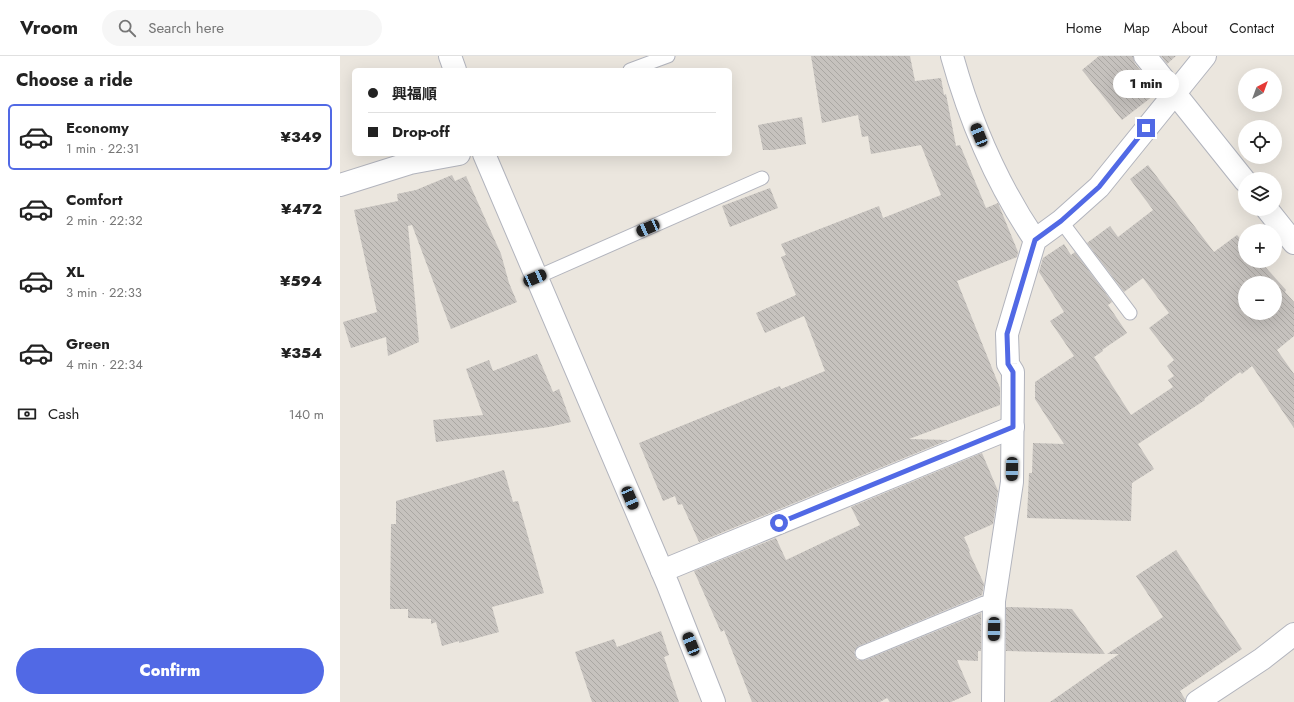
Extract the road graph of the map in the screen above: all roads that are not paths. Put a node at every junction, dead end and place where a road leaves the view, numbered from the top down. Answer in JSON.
{"nodes":[{"id":1,"x":450,"y":56,"type":"edge"},
{"id":2,"x":668,"y":56,"type":"edge"},
{"id":3,"x":952,"y":56,"type":"edge"},
{"id":4,"x":1145,"y":56,"type":"edge"},
{"id":5,"x":1205,"y":56,"type":"edge"},
{"id":6,"x":454,"y":68,"type":"edge"},
{"id":7,"x":635,"y":68,"type":"edge"},
{"id":8,"x":1174,"y":92,"type":"junction"},
{"id":9,"x":449,"y":156,"type":"edge"},
{"id":10,"x":485,"y":156,"type":"edge"},
{"id":11,"x":1238,"y":172,"type":"edge"},
{"id":12,"x":762,"y":178,"type":"dead end"},
{"id":13,"x":340,"y":185,"type":"edge"},
{"id":14,"x":1273,"y":216,"type":"edge"},
{"id":15,"x":1061,"y":221,"type":"junction"},
{"id":16,"x":1035,"y":240,"type":"junction"},
{"id":17,"x":1294,"y":243,"type":"edge"},
{"id":18,"x":535,"y":278,"type":"junction"},
{"id":19,"x":1130,"y":313,"type":"dead end"},
{"id":20,"x":1013,"y":427,"type":"junction"},
{"id":21,"x":662,"y":572,"type":"junction"},
{"id":22,"x":994,"y":602,"type":"junction"},
{"id":23,"x":1294,"y":634,"type":"edge"},
{"id":24,"x":862,"y":653,"type":"dead end"},
{"id":25,"x":714,"y":702,"type":"edge"},
{"id":26,"x":993,"y":702,"type":"edge"},
{"id":27,"x":1196,"y":702,"type":"edge"}],
"edges":[{"from":1,"to":6,"type":"street"},
{"from":2,"to":7,"type":"lane"},
{"from":3,"to":16,"type":"street"},
{"from":4,"to":8,"type":"street"},
{"from":5,"to":8,"type":"street"},
{"from":8,"to":11,"type":"street"},
{"from":8,"to":15,"type":"street"},
{"from":9,"to":13,"type":"street"},
{"from":10,"to":18,"type":"street"},
{"from":12,"to":18,"type":"lane"},
{"from":14,"to":17,"type":"street"},
{"from":15,"to":16,"type":"street"},
{"from":15,"to":19,"type":"lane"},
{"from":16,"to":20,"type":"street"},
{"from":18,"to":21,"type":"street"},
{"from":20,"to":21,"type":"street"},
{"from":20,"to":22,"type":"street"},
{"from":21,"to":25,"type":"street"},
{"from":22,"to":24,"type":"lane"},
{"from":22,"to":26,"type":"street"},
{"from":23,"to":27,"type":"street"}]}
